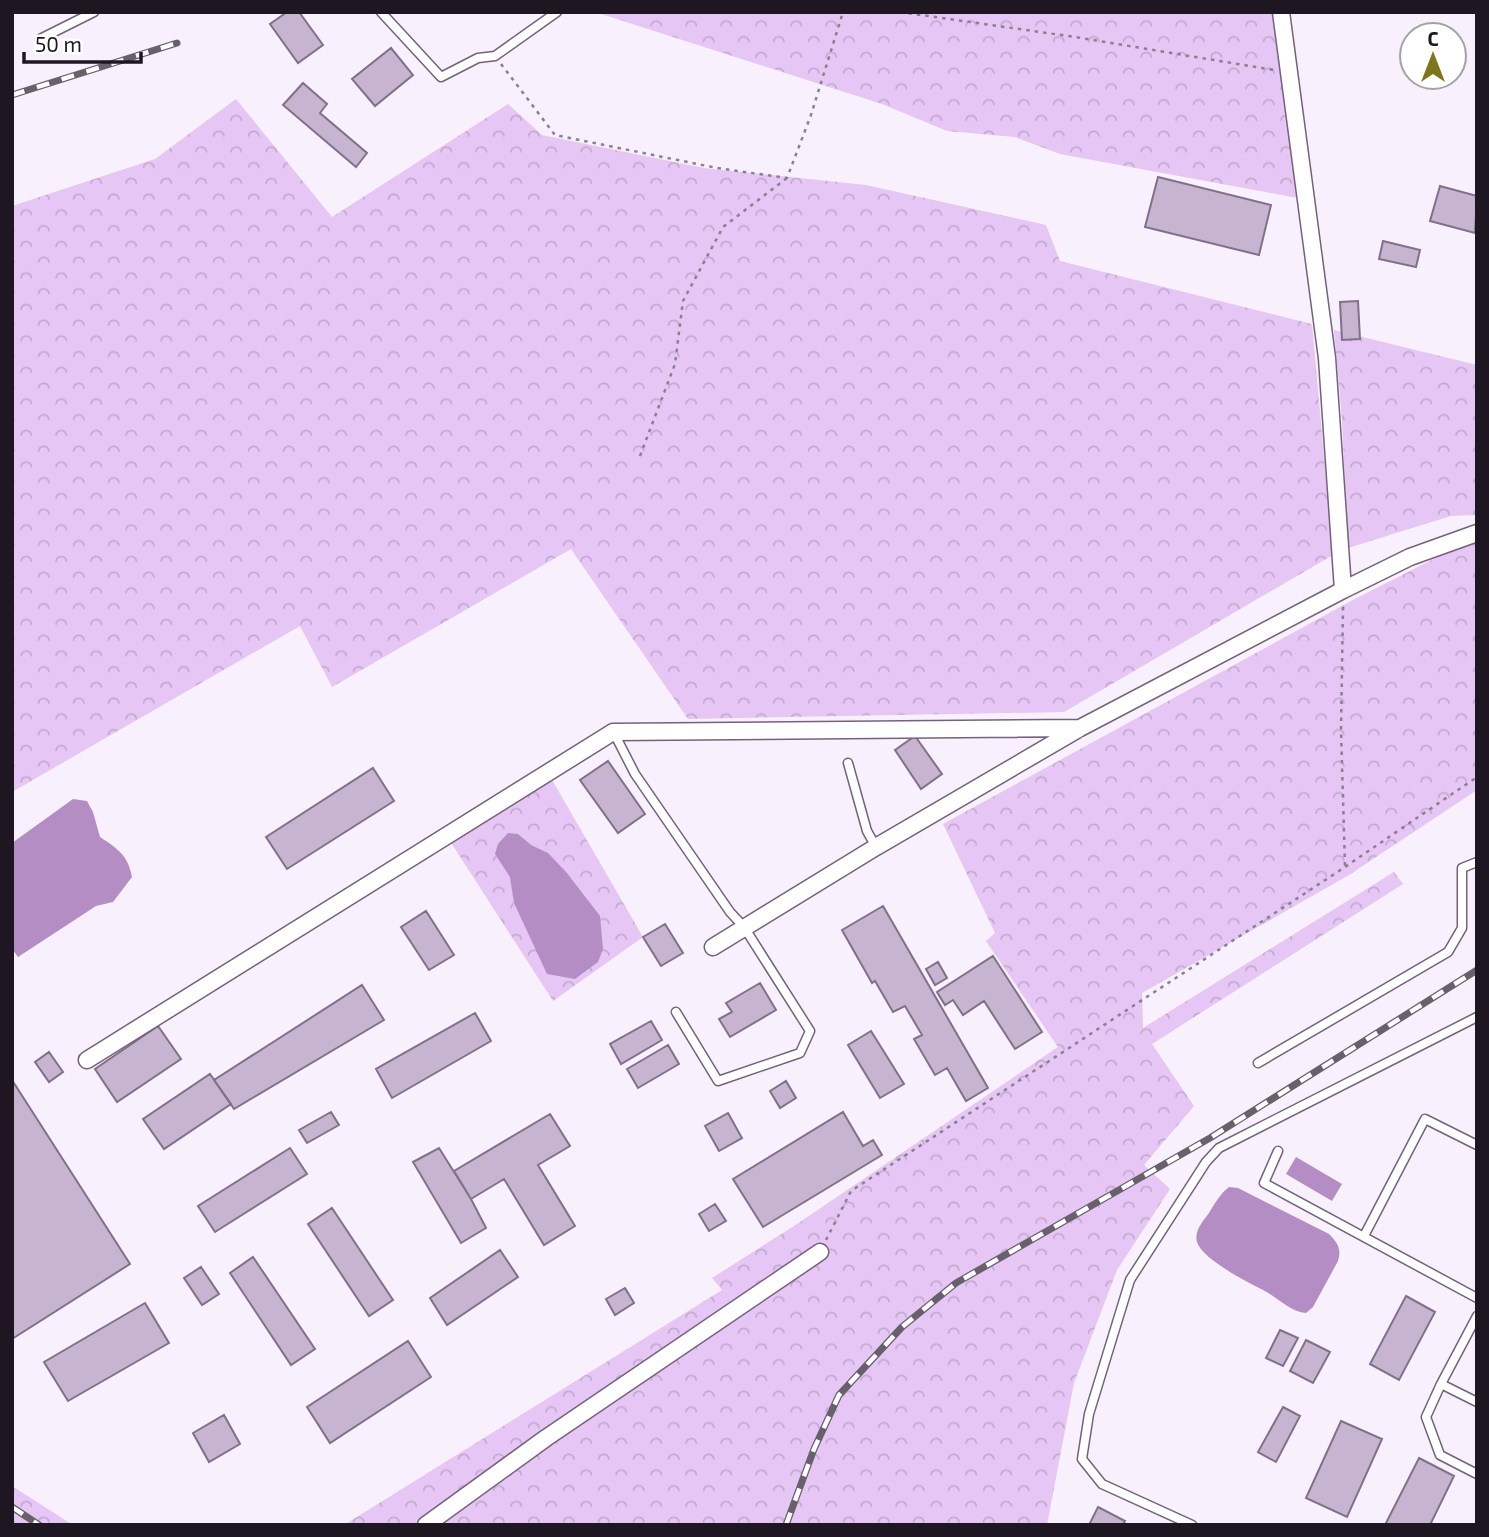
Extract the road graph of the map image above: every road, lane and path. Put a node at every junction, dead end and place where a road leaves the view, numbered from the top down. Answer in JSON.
{"nodes":[{"id":1,"x":94,"y":12,"type":"edge"},
{"id":2,"x":381,"y":12,"type":"edge"},
{"id":3,"x":557,"y":12,"type":"edge"},
{"id":4,"x":843,"y":12,"type":"edge"},
{"id":5,"x":900,"y":12,"type":"edge"},
{"id":6,"x":1281,"y":12,"type":"edge"},
{"id":7,"x":40,"y":39,"type":"dead end"},
{"id":8,"x":495,"y":56,"type":"junction"},
{"id":9,"x":1289,"y":73,"type":"junction"},
{"id":10,"x":787,"y":178,"type":"junction"},
{"id":11,"x":640,"y":456,"type":"dead end"},
{"id":12,"x":1477,"y":533,"type":"edge"},
{"id":13,"x":1343,"y":590,"type":"junction"},
{"id":14,"x":1080,"y":728,"type":"junction"},
{"id":15,"x":613,"y":732,"type":"junction"},
{"id":16,"x":848,"y":763,"type":"dead end"},
{"id":17,"x":1477,"y":777,"type":"edge"},
{"id":18,"x":876,"y":846,"type":"junction"},
{"id":19,"x":1477,"y":862,"type":"edge"},
{"id":20,"x":1345,"y":867,"type":"junction"},
{"id":21,"x":744,"y":927,"type":"junction"},
{"id":22,"x":713,"y":947,"type":"dead end"},
{"id":23,"x":676,"y":1012,"type":"dead end"},
{"id":24,"x":1477,"y":1017,"type":"edge"},
{"id":25,"x":87,"y":1059,"type":"dead end"},
{"id":26,"x":1258,"y":1063,"type":"dead end"},
{"id":27,"x":1477,"y":1145,"type":"edge"},
{"id":28,"x":1278,"y":1151,"type":"dead end"},
{"id":29,"x":1364,"y":1236,"type":"junction"},
{"id":30,"x":820,"y":1252,"type":"joint"},
{"id":31,"x":1477,"y":1298,"type":"edge"},
{"id":32,"x":1477,"y":1316,"type":"edge"},
{"id":33,"x":1441,"y":1384,"type":"junction"},
{"id":34,"x":1477,"y":1402,"type":"edge"},
{"id":35,"x":1477,"y":1474,"type":"edge"},
{"id":36,"x":426,"y":1525,"type":"edge"},
{"id":37,"x":1192,"y":1525,"type":"edge"}],
"edges":[{"from":1,"to":7,"type":"lane"},
{"from":2,"to":8,"type":"lane"},
{"from":3,"to":8,"type":"lane"},
{"from":4,"to":10,"type":"path"},
{"from":5,"to":9,"type":"path"},
{"from":6,"to":9,"type":"street"},
{"from":8,"to":10,"type":"path"},
{"from":9,"to":13,"type":"street"},
{"from":10,"to":11,"type":"path"},
{"from":12,"to":13,"type":"street"},
{"from":13,"to":14,"type":"street"},
{"from":13,"to":20,"type":"path"},
{"from":14,"to":15,"type":"street"},
{"from":14,"to":18,"type":"street"},
{"from":15,"to":21,"type":"lane"},
{"from":15,"to":25,"type":"street"},
{"from":16,"to":18,"type":"lane"},
{"from":17,"to":20,"type":"path"},
{"from":18,"to":21,"type":"street"},
{"from":19,"to":26,"type":"lane"},
{"from":20,"to":30,"type":"path"},
{"from":21,"to":22,"type":"street"},
{"from":21,"to":23,"type":"lane"},
{"from":24,"to":37,"type":"lane"},
{"from":27,"to":29,"type":"lane"},
{"from":28,"to":29,"type":"lane"},
{"from":29,"to":31,"type":"lane"},
{"from":30,"to":36,"type":"street"},
{"from":32,"to":33,"type":"lane"},
{"from":33,"to":34,"type":"lane"},
{"from":33,"to":35,"type":"lane"}]}
